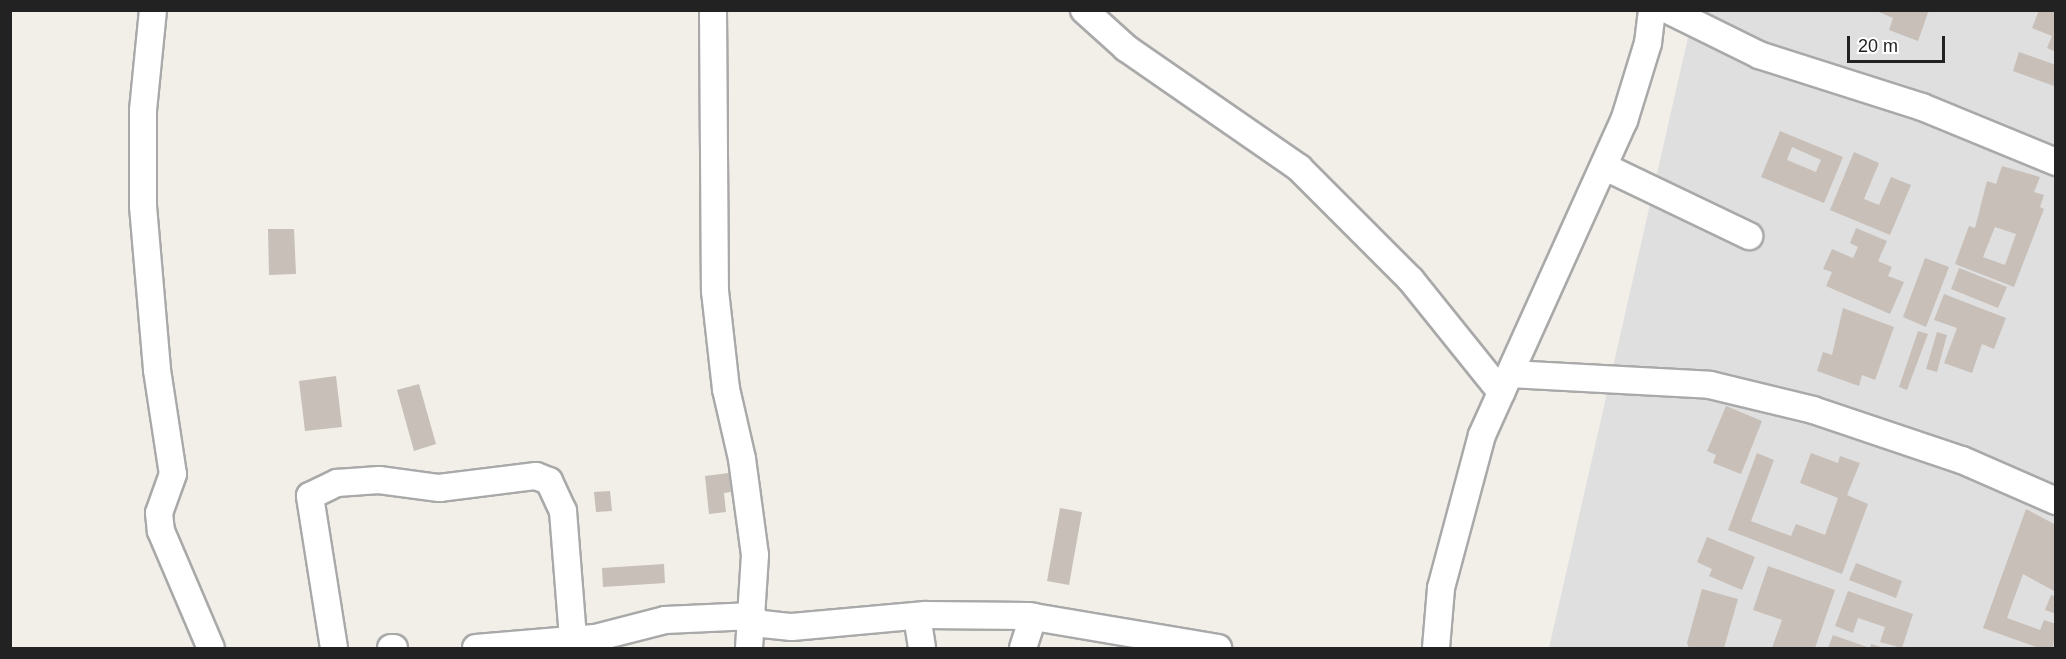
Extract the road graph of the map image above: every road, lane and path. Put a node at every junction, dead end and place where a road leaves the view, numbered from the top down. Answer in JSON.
{"nodes":[{"id":1,"x":153,"y":10,"type":"edge"},
{"id":2,"x":713,"y":10,"type":"edge"},
{"id":3,"x":1083,"y":10,"type":"edge"},
{"id":4,"x":1652,"y":10,"type":"edge"},
{"id":5,"x":1668,"y":10,"type":"edge"},
{"id":6,"x":2055,"y":162,"type":"edge"},
{"id":7,"x":1605,"y":167,"type":"junction"},
{"id":8,"x":1749,"y":236,"type":"dead end"},
{"id":9,"x":1505,"y":383,"type":"junction"},
{"id":10,"x":2055,"y":501,"type":"edge"},
{"id":11,"x":917,"y":616,"type":"junction"},
{"id":12,"x":1033,"y":617,"type":"junction"},
{"id":13,"x":753,"y":620,"type":"junction"},
{"id":14,"x":573,"y":639,"type":"junction"},
{"id":15,"x":211,"y":648,"type":"edge"},
{"id":16,"x":334,"y":648,"type":"edge"},
{"id":17,"x":476,"y":648,"type":"edge"},
{"id":18,"x":749,"y":648,"type":"edge"},
{"id":19,"x":922,"y":648,"type":"edge"},
{"id":20,"x":1023,"y":648,"type":"edge"},
{"id":21,"x":1218,"y":648,"type":"edge"},
{"id":22,"x":1436,"y":648,"type":"edge"}],
"edges":[{"from":1,"to":15,"type":"street"},
{"from":2,"to":13,"type":"street"},
{"from":3,"to":9,"type":"street"},
{"from":4,"to":7,"type":"street"},
{"from":5,"to":6,"type":"street"},
{"from":7,"to":8,"type":"street"},
{"from":7,"to":9,"type":"street"},
{"from":9,"to":10,"type":"street"},
{"from":9,"to":22,"type":"street"},
{"from":11,"to":12,"type":"street"},
{"from":11,"to":13,"type":"street"},
{"from":11,"to":19,"type":"street"},
{"from":12,"to":20,"type":"street"},
{"from":12,"to":21,"type":"street"},
{"from":13,"to":14,"type":"street"},
{"from":13,"to":18,"type":"street"},
{"from":14,"to":16,"type":"street"},
{"from":14,"to":17,"type":"street"}]}
